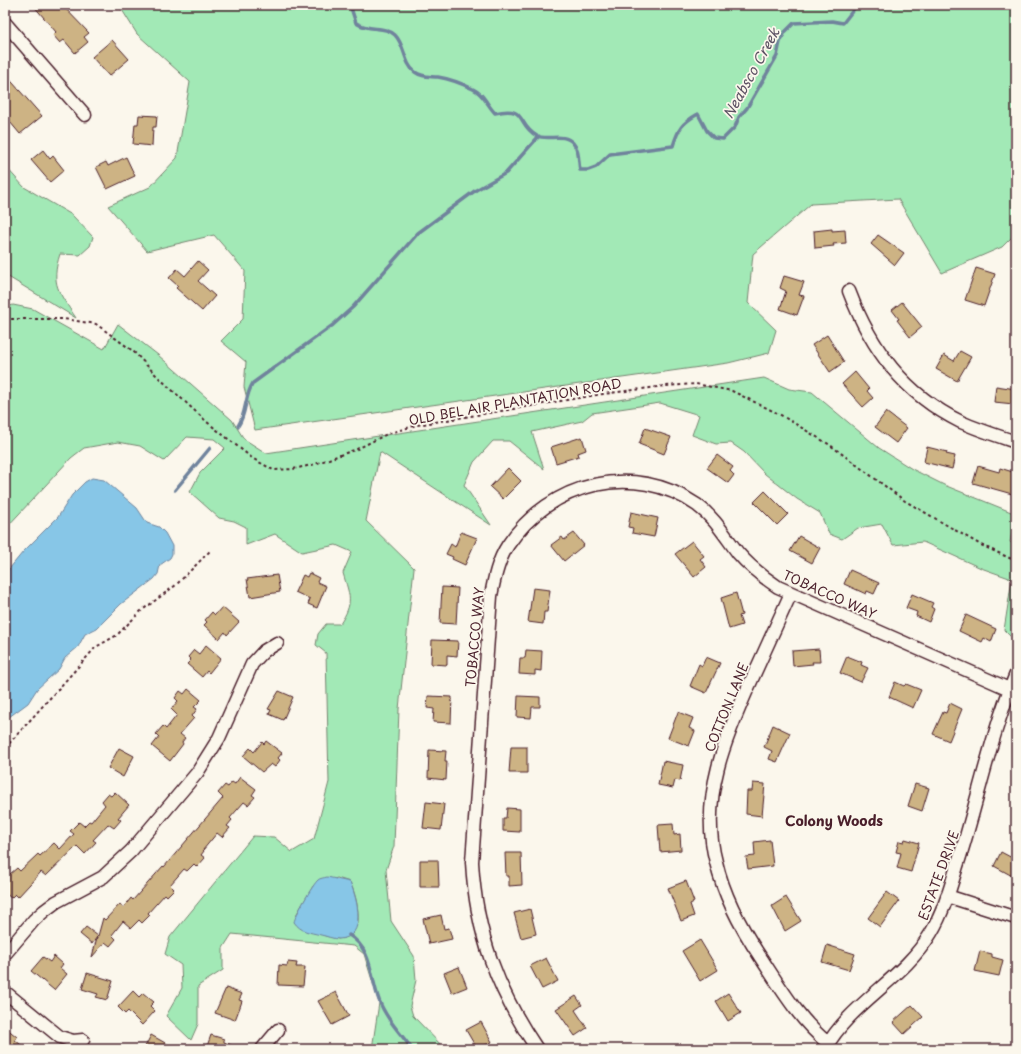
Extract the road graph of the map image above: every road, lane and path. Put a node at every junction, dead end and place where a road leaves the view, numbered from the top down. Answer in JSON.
{"nodes":[{"id":1,"x":5,"y":23,"type":"edge"},
{"id":2,"x":85,"y":115,"type":"dead end"},
{"id":3,"x":849,"y":291,"type":"dead end"},
{"id":4,"x":5,"y":319,"type":"edge"},
{"id":5,"x":1016,"y":442,"type":"edge"},
{"id":6,"x":210,"y":550,"type":"dead end"},
{"id":7,"x":1016,"y":561,"type":"edge"},
{"id":8,"x":790,"y":593,"type":"junction"},
{"id":9,"x":277,"y":643,"type":"dead end"},
{"id":10,"x":1016,"y":674,"type":"edge"},
{"id":11,"x":1013,"y":690,"type":"edge"},
{"id":12,"x":5,"y":748,"type":"edge"},
{"id":13,"x":947,"y":896,"type":"junction"},
{"id":14,"x":1016,"y":918,"type":"edge"},
{"id":15,"x":5,"y":954,"type":"edge"},
{"id":16,"x":5,"y":992,"type":"edge"},
{"id":17,"x":278,"y":1030,"type":"dead end"},
{"id":18,"x":83,"y":1040,"type":"dead end"},
{"id":19,"x":826,"y":1046,"type":"edge"},
{"id":20,"x":262,"y":1049,"type":"edge"},
{"id":21,"x":538,"y":1049,"type":"edge"}],
"edges":[{"from":1,"to":2,"type":"street"},
{"from":3,"to":5,"type":"street"},
{"from":4,"to":7,"type":"path","name":"OLD BEL AIR PLANTATION ROAD"},
{"from":6,"to":12,"type":"path"},
{"from":8,"to":11,"type":"street","name":"TOBACCO WAY"},
{"from":8,"to":19,"type":"street","name":"COTTON LANE"},
{"from":8,"to":21,"type":"street","name":"TOBACCO WAY"},
{"from":9,"to":15,"type":"street"},
{"from":10,"to":11,"type":"street","name":"ESTATE DRIVE"},
{"from":11,"to":13,"type":"street","name":"ESTATE DRIVE"},
{"from":13,"to":14,"type":"street"},
{"from":13,"to":19,"type":"street","name":"ESTATE DRIVE"},
{"from":16,"to":18,"type":"street"},
{"from":17,"to":20,"type":"street"}]}
